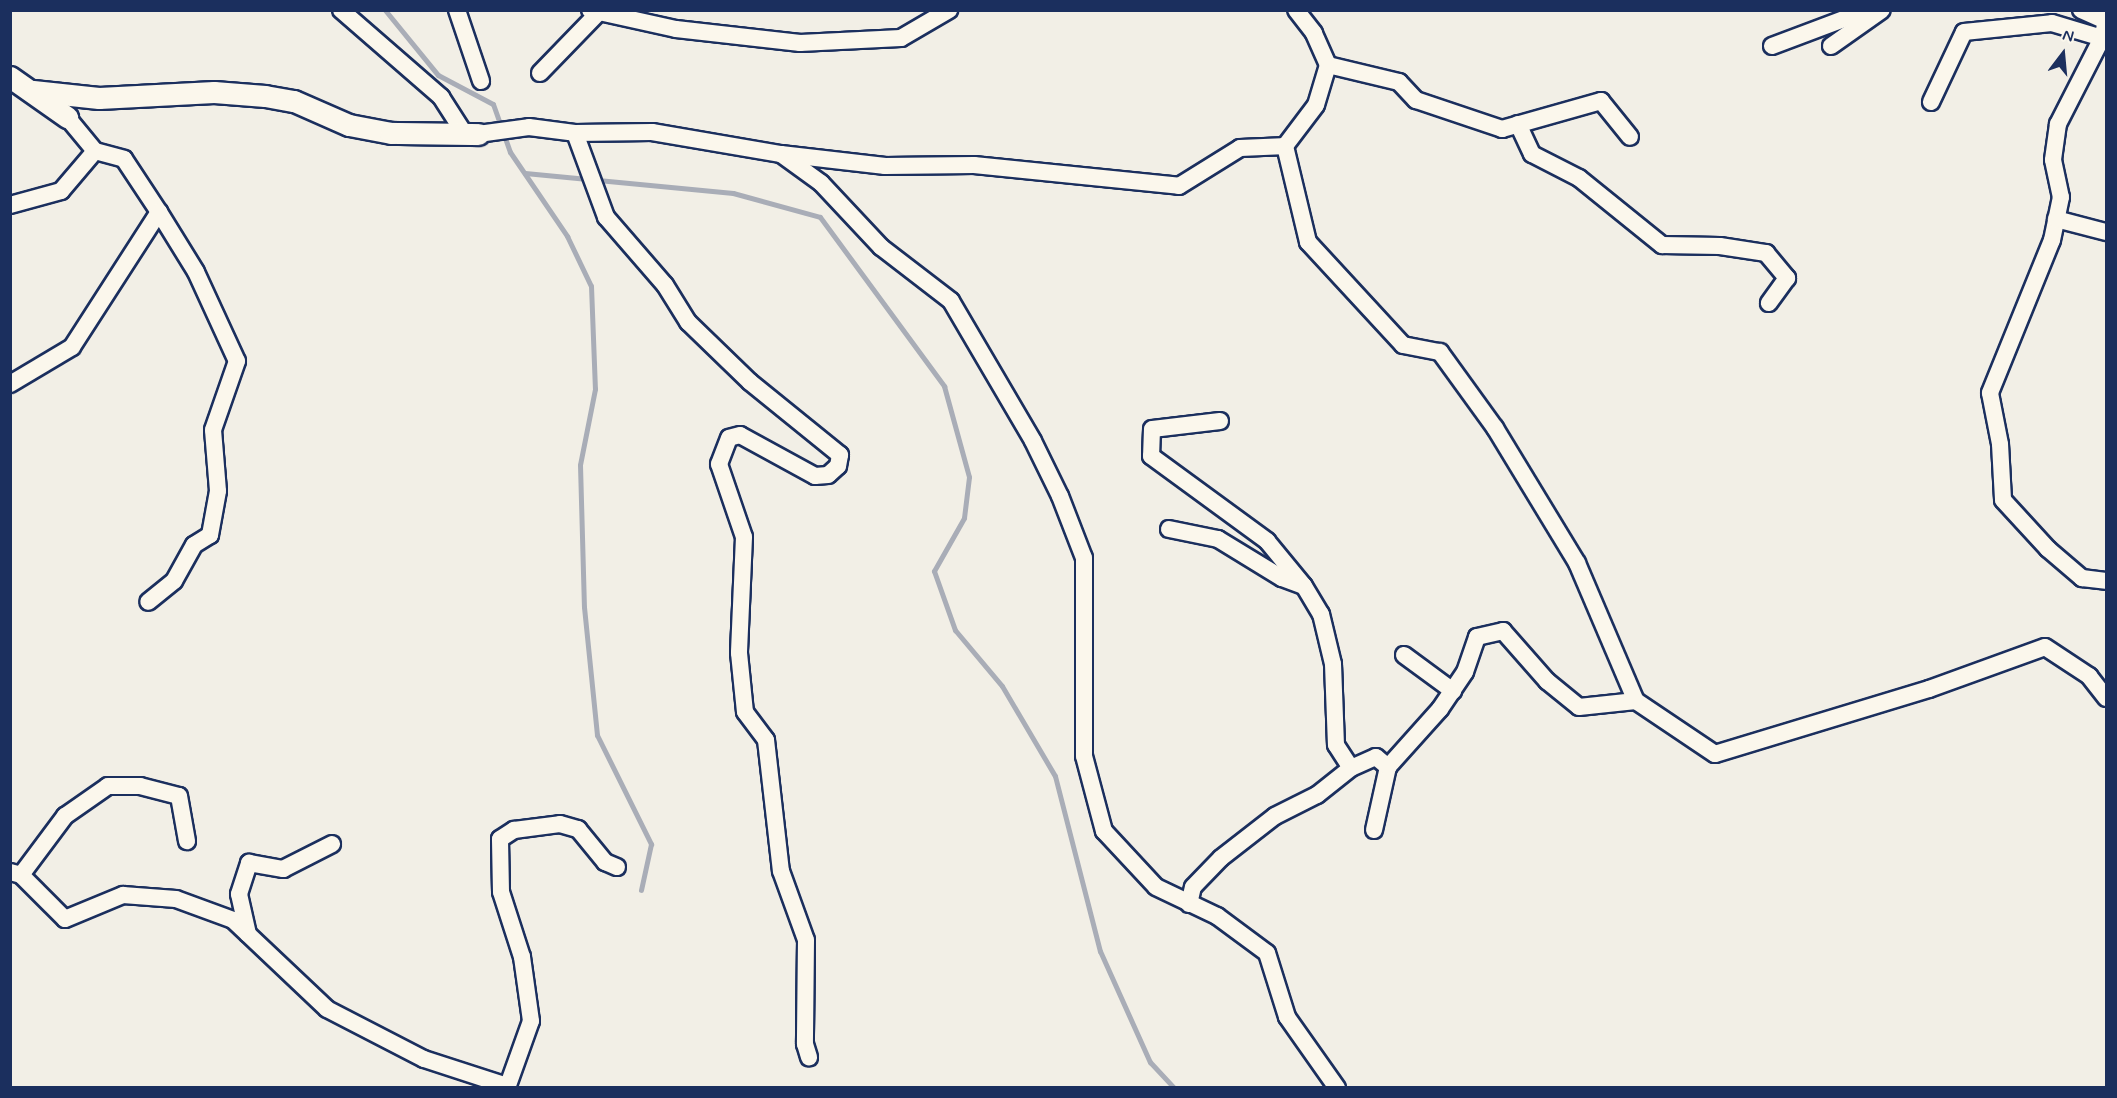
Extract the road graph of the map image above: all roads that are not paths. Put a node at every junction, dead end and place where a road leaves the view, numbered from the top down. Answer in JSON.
{"nodes":[{"id":1,"x":341,"y":10,"type":"edge"},
{"id":2,"x":457,"y":10,"type":"edge"},
{"id":3,"x":949,"y":10,"type":"edge"},
{"id":4,"x":1296,"y":10,"type":"edge"},
{"id":5,"x":1868,"y":10,"type":"edge"},
{"id":6,"x":1882,"y":10,"type":"edge"},
{"id":7,"x":2081,"y":10,"type":"edge"},
{"id":8,"x":597,"y":11,"type":"edge"},
{"id":9,"x":2106,"y":21,"type":"edge"},
{"id":10,"x":2102,"y":38,"type":"junction"},
{"id":11,"x":1772,"y":46,"type":"dead end"},
{"id":12,"x":1831,"y":46,"type":"dead end"},
{"id":13,"x":1328,"y":65,"type":"junction"},
{"id":14,"x":540,"y":73,"type":"dead end"},
{"id":15,"x":10,"y":77,"type":"edge"},
{"id":16,"x":482,"y":81,"type":"dead end"},
{"id":17,"x":33,"y":91,"type":"junction"},
{"id":18,"x":1931,"y":102,"type":"dead end"},
{"id":19,"x":67,"y":117,"type":"joint"},
{"id":20,"x":1518,"y":124,"type":"junction"},
{"id":21,"x":575,"y":133,"type":"junction"},
{"id":22,"x":472,"y":135,"type":"junction"},
{"id":23,"x":1630,"y":137,"type":"dead end"},
{"id":24,"x":1285,"y":146,"type":"junction"},
{"id":25,"x":96,"y":151,"type":"junction"},
{"id":26,"x":781,"y":154,"type":"junction"},
{"id":27,"x":10,"y":205,"type":"edge"},
{"id":28,"x":159,"y":212,"type":"junction"},
{"id":29,"x":2056,"y":219,"type":"junction"},
{"id":30,"x":2106,"y":232,"type":"edge"},
{"id":31,"x":1769,"y":303,"type":"dead end"},
{"id":32,"x":10,"y":384,"type":"edge"},
{"id":33,"x":1220,"y":421,"type":"dead end"},
{"id":34,"x":1169,"y":529,"type":"dead end"},
{"id":35,"x":2106,"y":581,"type":"edge"},
{"id":36,"x":1304,"y":586,"type":"junction"},
{"id":37,"x":148,"y":602,"type":"dead end"},
{"id":38,"x":1404,"y":655,"type":"dead end"},
{"id":39,"x":1453,"y":691,"type":"junction"},
{"id":40,"x":2106,"y":698,"type":"edge"},
{"id":41,"x":1636,"y":701,"type":"junction"},
{"id":42,"x":1388,"y":767,"type":"junction"},
{"id":43,"x":1351,"y":768,"type":"junction"},
{"id":44,"x":1374,"y":830,"type":"dead end"},
{"id":45,"x":187,"y":841,"type":"dead end"},
{"id":46,"x":332,"y":844,"type":"dead end"},
{"id":47,"x":617,"y":867,"type":"dead end"},
{"id":48,"x":16,"y":874,"type":"edge"},
{"id":49,"x":1189,"y":904,"type":"junction"},
{"id":50,"x":249,"y":935,"type":"junction"},
{"id":51,"x":809,"y":1057,"type":"dead end"},
{"id":52,"x":507,"y":1087,"type":"edge"},
{"id":53,"x":1337,"y":1088,"type":"edge"}],
"edges":[{"from":1,"to":22,"type":"street"},
{"from":2,"to":16,"type":"street"},
{"from":3,"to":8,"type":"street"},
{"from":4,"to":13,"type":"street"},
{"from":5,"to":11,"type":"street"},
{"from":6,"to":12,"type":"street"},
{"from":7,"to":9,"type":"street"},
{"from":8,"to":14,"type":"street"},
{"from":9,"to":10,"type":"street"},
{"from":10,"to":18,"type":"street"},
{"from":10,"to":29,"type":"street"},
{"from":13,"to":20,"type":"street"},
{"from":13,"to":24,"type":"street"},
{"from":15,"to":17,"type":"street"},
{"from":17,"to":19,"type":"street"},
{"from":17,"to":22,"type":"street"},
{"from":19,"to":25,"type":"street"},
{"from":20,"to":23,"type":"street"},
{"from":20,"to":31,"type":"street"},
{"from":21,"to":22,"type":"street"},
{"from":21,"to":26,"type":"street"},
{"from":21,"to":51,"type":"street"},
{"from":24,"to":26,"type":"street"},
{"from":24,"to":41,"type":"street"},
{"from":25,"to":27,"type":"street"},
{"from":25,"to":28,"type":"street"},
{"from":26,"to":49,"type":"street"},
{"from":28,"to":32,"type":"street"},
{"from":28,"to":37,"type":"street"},
{"from":29,"to":30,"type":"street"},
{"from":29,"to":35,"type":"street"},
{"from":33,"to":36,"type":"street"},
{"from":34,"to":36,"type":"street"},
{"from":36,"to":43,"type":"street"},
{"from":38,"to":39,"type":"street"},
{"from":39,"to":41,"type":"street"},
{"from":39,"to":42,"type":"street"},
{"from":40,"to":41,"type":"street"},
{"from":42,"to":43,"type":"street"},
{"from":42,"to":44,"type":"street"},
{"from":43,"to":49,"type":"street"},
{"from":45,"to":48,"type":"street"},
{"from":46,"to":50,"type":"street"},
{"from":47,"to":52,"type":"street"},
{"from":48,"to":50,"type":"street"},
{"from":49,"to":53,"type":"street"},
{"from":50,"to":52,"type":"street"}]}
